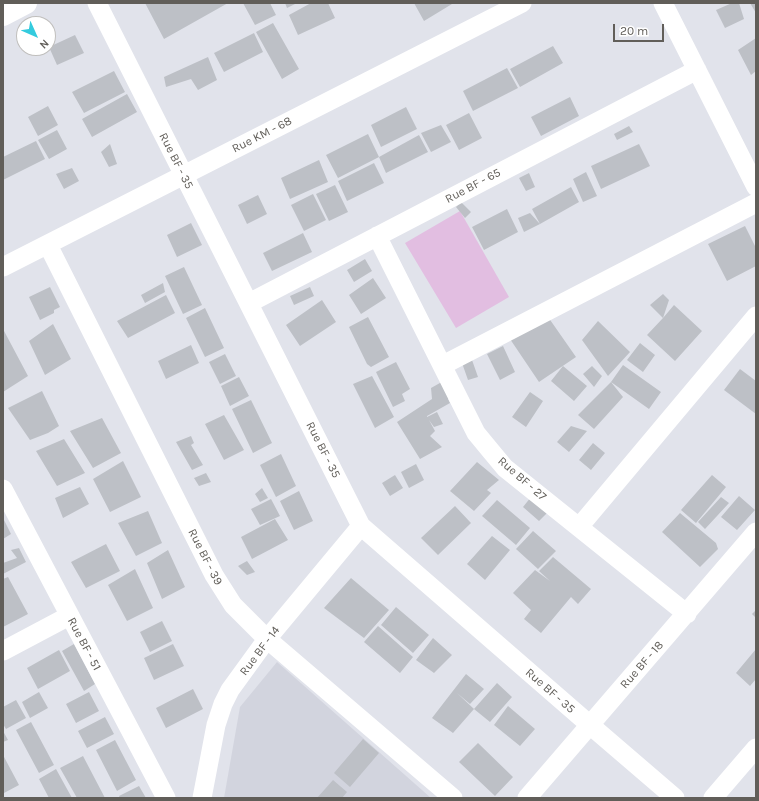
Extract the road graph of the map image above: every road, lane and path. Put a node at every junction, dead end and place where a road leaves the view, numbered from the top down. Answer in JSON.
{"nodes":[{"id":1,"x":26,"y":3,"type":"edge"},
{"id":2,"x":97,"y":3,"type":"edge"},
{"id":3,"x":522,"y":3,"type":"edge"},
{"id":4,"x":663,"y":3,"type":"edge"},
{"id":5,"x":493,"y":9,"type":"edge"},
{"id":6,"x":3,"y":15,"type":"edge"},
{"id":7,"x":697,"y":70,"type":"junction"},
{"id":8,"x":184,"y":176,"type":"junction"},
{"id":9,"x":756,"y":188,"type":"edge"},
{"id":10,"x":756,"y":203,"type":"edge"},
{"id":11,"x":377,"y":236,"type":"junction"},
{"id":12,"x":48,"y":245,"type":"junction"},
{"id":13,"x":3,"y":267,"type":"edge"},
{"id":14,"x":249,"y":303,"type":"junction"},
{"id":15,"x":756,"y":316,"type":"edge"},
{"id":16,"x":443,"y":365,"type":"junction"},
{"id":17,"x":3,"y":489,"type":"edge"},
{"id":18,"x":362,"y":526,"type":"junction"},
{"id":19,"x":579,"y":527,"type":"junction"},
{"id":20,"x":756,"y":532,"type":"edge"},
{"id":21,"x":687,"y":614,"type":"junction"},
{"id":22,"x":70,"y":616,"type":"junction"},
{"id":23,"x":267,"y":639,"type":"junction"},
{"id":24,"x":3,"y":651,"type":"edge"},
{"id":25,"x":590,"y":725,"type":"junction"},
{"id":26,"x":756,"y":748,"type":"edge"},
{"id":27,"x":166,"y":798,"type":"edge"},
{"id":28,"x":202,"y":798,"type":"edge"},
{"id":29,"x":453,"y":798,"type":"edge"},
{"id":30,"x":528,"y":798,"type":"edge"},
{"id":31,"x":675,"y":798,"type":"edge"},
{"id":32,"x":713,"y":798,"type":"edge"}],
"edges":[{"from":1,"to":6,"type":"street"},
{"from":2,"to":8,"type":"street","name":"Rue BF - 35"},
{"from":3,"to":5,"type":"street","name":"Rue KM - 68"},
{"from":4,"to":7,"type":"street"},
{"from":5,"to":8,"type":"street","name":"Rue KM - 68"},
{"from":7,"to":9,"type":"street"},
{"from":7,"to":11,"type":"street","name":"Rue BF - 65"},
{"from":8,"to":12,"type":"street","name":"Rue KM - 68"},
{"from":8,"to":14,"type":"street","name":"Rue BF - 35"},
{"from":10,"to":16,"type":"street"},
{"from":11,"to":14,"type":"street","name":"Rue BF - 65"},
{"from":11,"to":16,"type":"street","name":"Rue BF - 27"},
{"from":12,"to":13,"type":"street","name":"Rue KM - 68"},
{"from":12,"to":23,"type":"street","name":"Rue BF - 39"},
{"from":14,"to":18,"type":"street","name":"Rue BF - 35"},
{"from":15,"to":19,"type":"street"},
{"from":16,"to":19,"type":"street","name":"Rue BF - 27"},
{"from":17,"to":22,"type":"street","name":"Rue BF - 51"},
{"from":18,"to":23,"type":"street","name":"Rue BF - 14"},
{"from":18,"to":25,"type":"street","name":"Rue BF - 35"},
{"from":19,"to":21,"type":"street","name":"Rue BF - 27"},
{"from":20,"to":21,"type":"street","name":"Rue BF - 18"},
{"from":21,"to":25,"type":"street","name":"Rue BF - 18"},
{"from":22,"to":24,"type":"street"},
{"from":22,"to":27,"type":"street","name":"Rue BF - 51"},
{"from":23,"to":28,"type":"street","name":"Rue BF - 14"},
{"from":23,"to":29,"type":"street","name":"Rue BF - 39"},
{"from":25,"to":30,"type":"street","name":"Rue BF - 18"},
{"from":25,"to":31,"type":"street","name":"Rue BF - 35"},
{"from":26,"to":32,"type":"street"}]}
